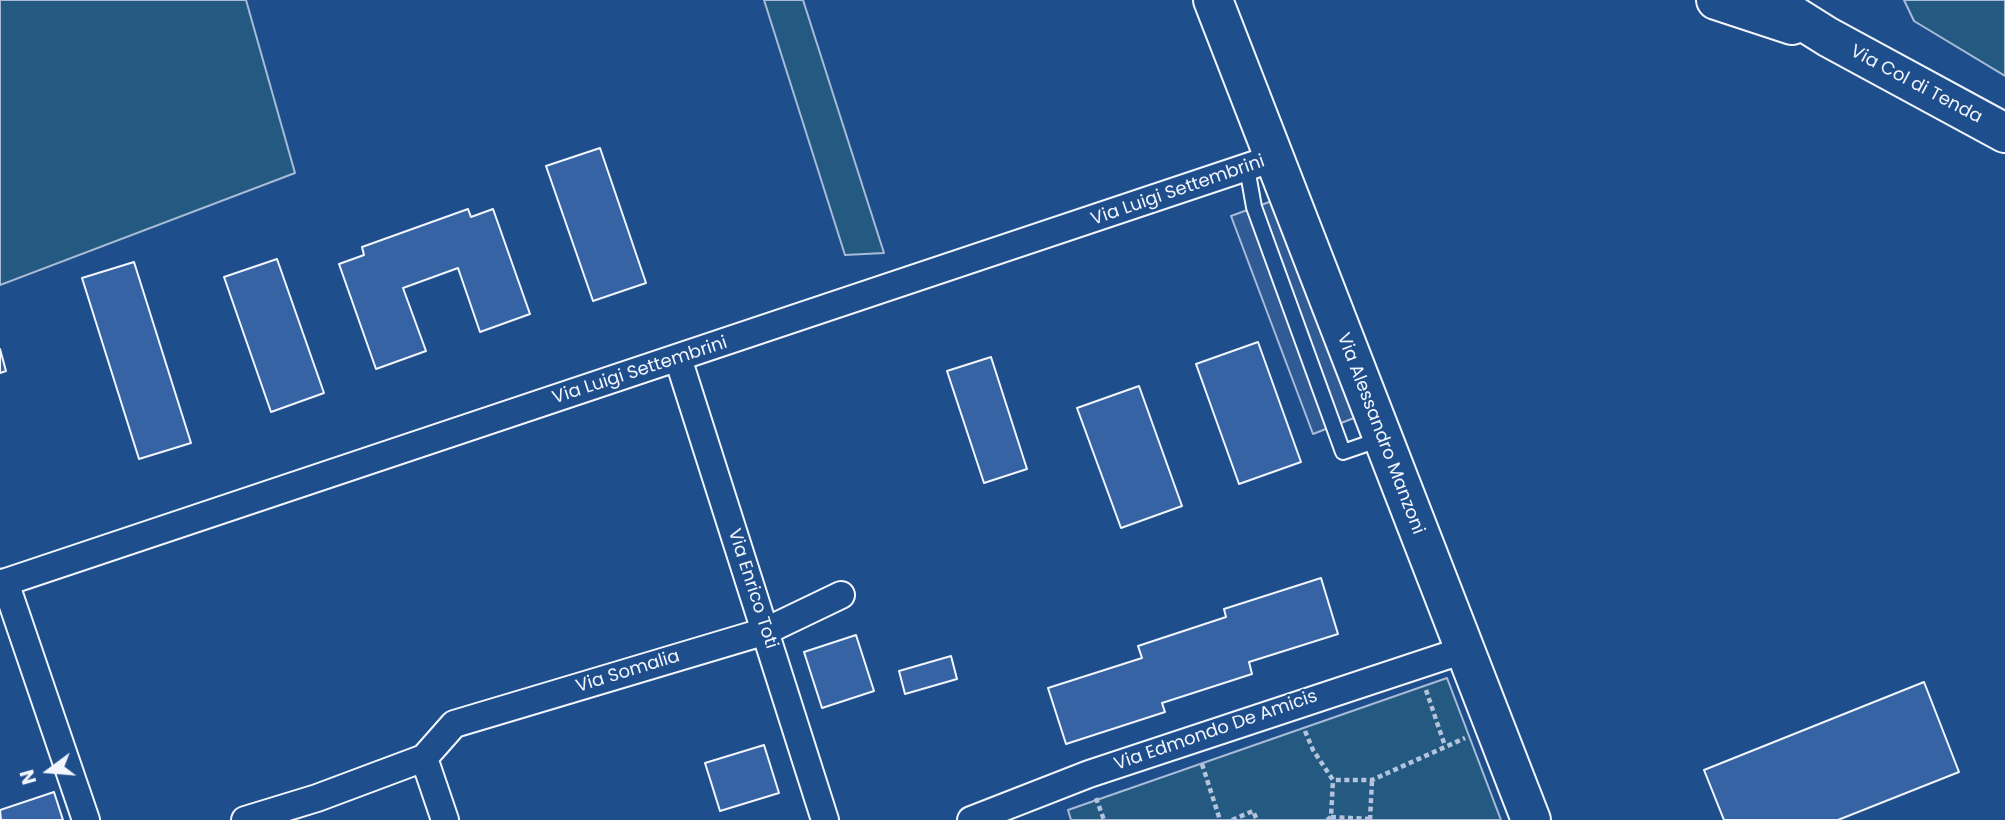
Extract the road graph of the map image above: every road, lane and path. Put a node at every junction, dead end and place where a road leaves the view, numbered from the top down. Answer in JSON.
{"nodes":[{"id":1,"x":1213,"y":0,"type":"edge"},
{"id":2,"x":1239,"y":0,"type":"edge"},
{"id":3,"x":1716,"y":0,"type":"edge"},
{"id":4,"x":1769,"y":0,"type":"edge"},
{"id":5,"x":1828,"y":37,"type":"junction"},
{"id":6,"x":1229,"y":47,"type":"junction"},
{"id":7,"x":2005,"y":132,"type":"edge"},
{"id":8,"x":1261,"y":163,"type":"junction"},
{"id":9,"x":678,"y":358,"type":"junction"},
{"id":10,"x":2,"y":577,"type":"edge"},
{"id":11,"x":841,"y":595,"type":"dead end"},
{"id":12,"x":765,"y":631,"type":"junction"},
{"id":13,"x":1464,"y":650,"type":"junction"},
{"id":14,"x":1417,"y":665,"type":"junction"},
{"id":15,"x":1295,"y":704,"type":"junction"},
{"id":16,"x":1493,"y":727,"type":"junction"},
{"id":17,"x":1192,"y":739,"type":"junction"},
{"id":18,"x":1445,"y":746,"type":"junction"},
{"id":19,"x":424,"y":758,"type":"junction"},
{"id":20,"x":1333,"y":780,"type":"junction"},
{"id":21,"x":1372,"y":780,"type":"junction"},
{"id":22,"x":321,"y":809,"type":"edge"},
{"id":23,"x":1329,"y":819,"type":"edge"},
{"id":24,"x":1370,"y":819,"type":"edge"},
{"id":25,"x":86,"y":820,"type":"edge"},
{"id":26,"x":245,"y":820,"type":"edge"},
{"id":27,"x":445,"y":820,"type":"edge"},
{"id":28,"x":825,"y":820,"type":"edge"},
{"id":29,"x":971,"y":820,"type":"edge"},
{"id":30,"x":1220,"y":820,"type":"edge"},
{"id":31,"x":1232,"y":820,"type":"edge"},
{"id":32,"x":1256,"y":820,"type":"edge"},
{"id":33,"x":1531,"y":820,"type":"edge"}],
"edges":[{"from":1,"to":6,"type":"main road","name":"Via Alessandro Manzoni"},
{"from":2,"to":6,"type":"main road"},
{"from":3,"to":5,"type":"main road","name":"Via Col di Tenda"},
{"from":4,"to":5,"type":"main road","name":"Via Col di Tenda"},
{"from":5,"to":7,"type":"main road","name":"Via Col di Tenda"},
{"from":6,"to":8,"type":"main road","name":"Via Alessandro Manzoni"},
{"from":8,"to":9,"type":"street","name":"Via Luigi Settembrini"},
{"from":8,"to":13,"type":"main road","name":"Via Alessandro Manzoni"},
{"from":9,"to":10,"type":"street","name":"Via Luigi Settembrini"},
{"from":9,"to":12,"type":"street","name":"Via Enrico Toti"},
{"from":10,"to":25,"type":"street"},
{"from":11,"to":12,"type":"street","name":"Via Somalia"},
{"from":12,"to":19,"type":"street","name":"Via Somalia"},
{"from":12,"to":28,"type":"street","name":"Via Enrico Toti"},
{"from":13,"to":14,"type":"street","name":"Via Edmondo De Amicis"},
{"from":13,"to":16,"type":"main road","name":"Via Alessandro Manzoni"},
{"from":14,"to":15,"type":"street","name":"Via Edmondo De Amicis"},
{"from":14,"to":18,"type":"path"},
{"from":15,"to":17,"type":"street","name":"Via Edmondo De Amicis"},
{"from":15,"to":20,"type":"path"},
{"from":16,"to":18,"type":"path"},
{"from":16,"to":33,"type":"main road","name":"Via Alessandro Manzoni"},
{"from":17,"to":29,"type":"street","name":"Via Edmondo De Amicis"},
{"from":17,"to":30,"type":"path"},
{"from":18,"to":21,"type":"path"},
{"from":19,"to":22,"type":"street"},
{"from":19,"to":27,"type":"street"},
{"from":20,"to":21,"type":"path"},
{"from":20,"to":23,"type":"path"},
{"from":21,"to":24,"type":"path"},
{"from":22,"to":26,"type":"street"},
{"from":23,"to":24,"type":"path"},
{"from":31,"to":32,"type":"path"}]}
